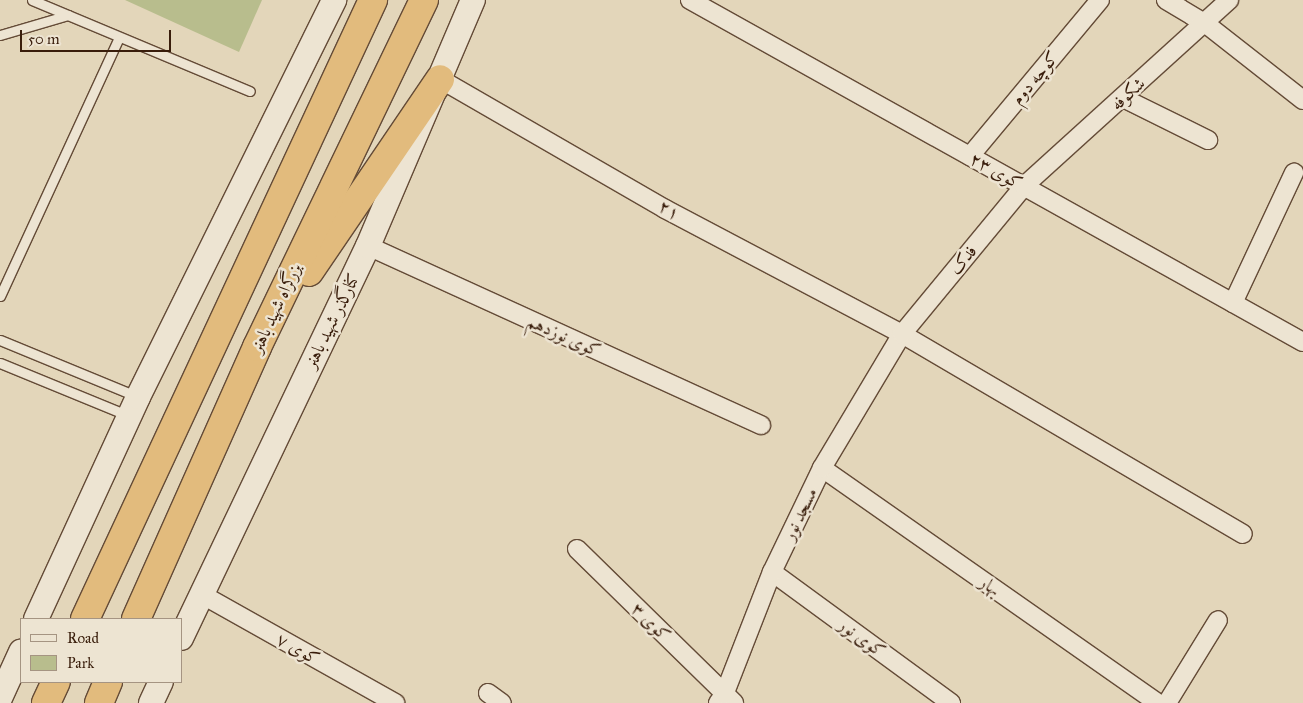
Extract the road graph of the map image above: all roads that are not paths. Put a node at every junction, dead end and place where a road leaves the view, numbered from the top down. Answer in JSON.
{"nodes":[{"id":1,"x":32,"y":0,"type":"edge"},
{"id":2,"x":334,"y":0,"type":"edge"},
{"id":3,"x":373,"y":0,"type":"edge"},
{"id":4,"x":424,"y":0,"type":"edge"},
{"id":5,"x":473,"y":0,"type":"edge"},
{"id":6,"x":690,"y":0,"type":"edge"},
{"id":7,"x":1100,"y":0,"type":"edge"},
{"id":8,"x":1166,"y":0,"type":"edge"},
{"id":9,"x":1229,"y":0,"type":"edge"},
{"id":10,"x":68,"y":15,"type":"junction"},
{"id":11,"x":1206,"y":24,"type":"junction"},
{"id":12,"x":0,"y":35,"type":"edge"},
{"id":13,"x":119,"y":37,"type":"junction"},
{"id":14,"x":440,"y":79,"type":"junction"},
{"id":15,"x":250,"y":91,"type":"dead end"},
{"id":16,"x":1123,"y":98,"type":"junction"},
{"id":17,"x":1303,"y":100,"type":"edge"},
{"id":18,"x":1208,"y":140,"type":"dead end"},
{"id":19,"x":970,"y":156,"type":"junction"},
{"id":20,"x":1294,"y":173,"type":"dead end"},
{"id":21,"x":1024,"y":186,"type":"junction"},
{"id":22,"x":368,"y":246,"type":"junction"},
{"id":23,"x":0,"y":296,"type":"edge"},
{"id":24,"x":1233,"y":303,"type":"junction"},
{"id":25,"x":902,"y":334,"type":"junction"},
{"id":26,"x":0,"y":340,"type":"edge"},
{"id":27,"x":1303,"y":342,"type":"edge"},
{"id":28,"x":257,"y":347,"type":"junction"},
{"id":29,"x":0,"y":362,"type":"edge"},
{"id":30,"x":134,"y":406,"type":"junction"},
{"id":31,"x":179,"y":418,"type":"junction"},
{"id":32,"x":761,"y":425,"type":"dead end"},
{"id":33,"x":218,"y":434,"type":"junction"},
{"id":34,"x":822,"y":468,"type":"junction"},
{"id":35,"x":1243,"y":534,"type":"dead end"},
{"id":36,"x":577,"y":549,"type":"dead end"},
{"id":37,"x":772,"y":572,"type":"junction"},
{"id":38,"x":202,"y":594,"type":"junction"},
{"id":39,"x":36,"y":618,"type":"edge"},
{"id":40,"x":85,"y":618,"type":"edge"},
{"id":41,"x":136,"y":618,"type":"edge"},
{"id":42,"x":1218,"y":620,"type":"dead end"},
{"id":43,"x":182,"y":636,"type":"edge"},
{"id":44,"x":20,"y":654,"type":"edge"},
{"id":45,"x":56,"y":683,"type":"edge"},
{"id":46,"x":161,"y":683,"type":"edge"},
{"id":47,"x":0,"y":698,"type":"edge"},
{"id":48,"x":725,"y":700,"type":"edge"},
{"id":49,"x":46,"y":703,"type":"edge"},
{"id":50,"x":151,"y":703,"type":"edge"},
{"id":51,"x":395,"y":703,"type":"edge"},
{"id":52,"x":951,"y":703,"type":"edge"},
{"id":53,"x":1158,"y":703,"type":"edge"},
{"id":54,"x":1166,"y":703,"type":"edge"}],
"edges":[{"from":1,"to":10,"type":"lane"},
{"from":2,"to":30,"type":"main road"},
{"from":3,"to":31,"type":"highway"},
{"from":4,"to":28,"type":"highway","name":"بزرگراه شهید باهنر"},
{"from":5,"to":14,"type":"main road","name":"کنارگذر شهید باهنر"},
{"from":6,"to":19,"type":"street","name":"کوی ۲۳"},
{"from":7,"to":19,"type":"street","name":"کوچه دوم"},
{"from":8,"to":11,"type":"street"},
{"from":9,"to":11,"type":"street","name":"شکوفه"},
{"from":10,"to":12,"type":"lane"},
{"from":10,"to":13,"type":"lane"},
{"from":11,"to":16,"type":"street","name":"شکوفه"},
{"from":11,"to":17,"type":"street"},
{"from":13,"to":15,"type":"lane"},
{"from":13,"to":23,"type":"lane"},
{"from":14,"to":22,"type":"main road","name":"کنارگذر شهید باهنر"},
{"from":14,"to":25,"type":"street","name":"۲۱"},
{"from":14,"to":28,"type":"highway"},
{"from":16,"to":18,"type":"street"},
{"from":16,"to":21,"type":"street","name":"شکوفه"},
{"from":19,"to":21,"type":"street","name":"کوی ۲۳"},
{"from":20,"to":24,"type":"street"},
{"from":21,"to":24,"type":"street","name":"کوی ۲۳"},
{"from":21,"to":25,"type":"street","name":"فدک"},
{"from":22,"to":32,"type":"street","name":"کوی نوزدهم"},
{"from":22,"to":38,"type":"main road","name":"کنارگذر شهید باهنر"},
{"from":24,"to":27,"type":"street","name":"کوی ۲۳"},
{"from":25,"to":34,"type":"street","name":"مسجد نور"},
{"from":25,"to":35,"type":"street","name":"۲۱"},
{"from":26,"to":30,"type":"lane"},
{"from":28,"to":33,"type":"highway","name":"بزرگراه شهید باهنر"},
{"from":29,"to":30,"type":"lane"},
{"from":30,"to":39,"type":"main road"},
{"from":31,"to":33,"type":"highway"},
{"from":31,"to":40,"type":"highway"},
{"from":33,"to":41,"type":"highway","name":"بزرگراه شهید باهنر"},
{"from":34,"to":37,"type":"street","name":"مسجد نور"},
{"from":34,"to":53,"type":"street","name":"بهار"},
{"from":36,"to":48,"type":"street","name":"کوی ۳"},
{"from":37,"to":48,"type":"street","name":"مسجد نور"},
{"from":37,"to":52,"type":"street","name":"کوی نور"},
{"from":38,"to":43,"type":"main road","name":"کنارگذر شهید باهنر"},
{"from":38,"to":51,"type":"street","name":"کوی ۷"},
{"from":42,"to":54,"type":"street"},
{"from":44,"to":47,"type":"main road"},
{"from":45,"to":49,"type":"highway"},
{"from":46,"to":50,"type":"main road"}]}
